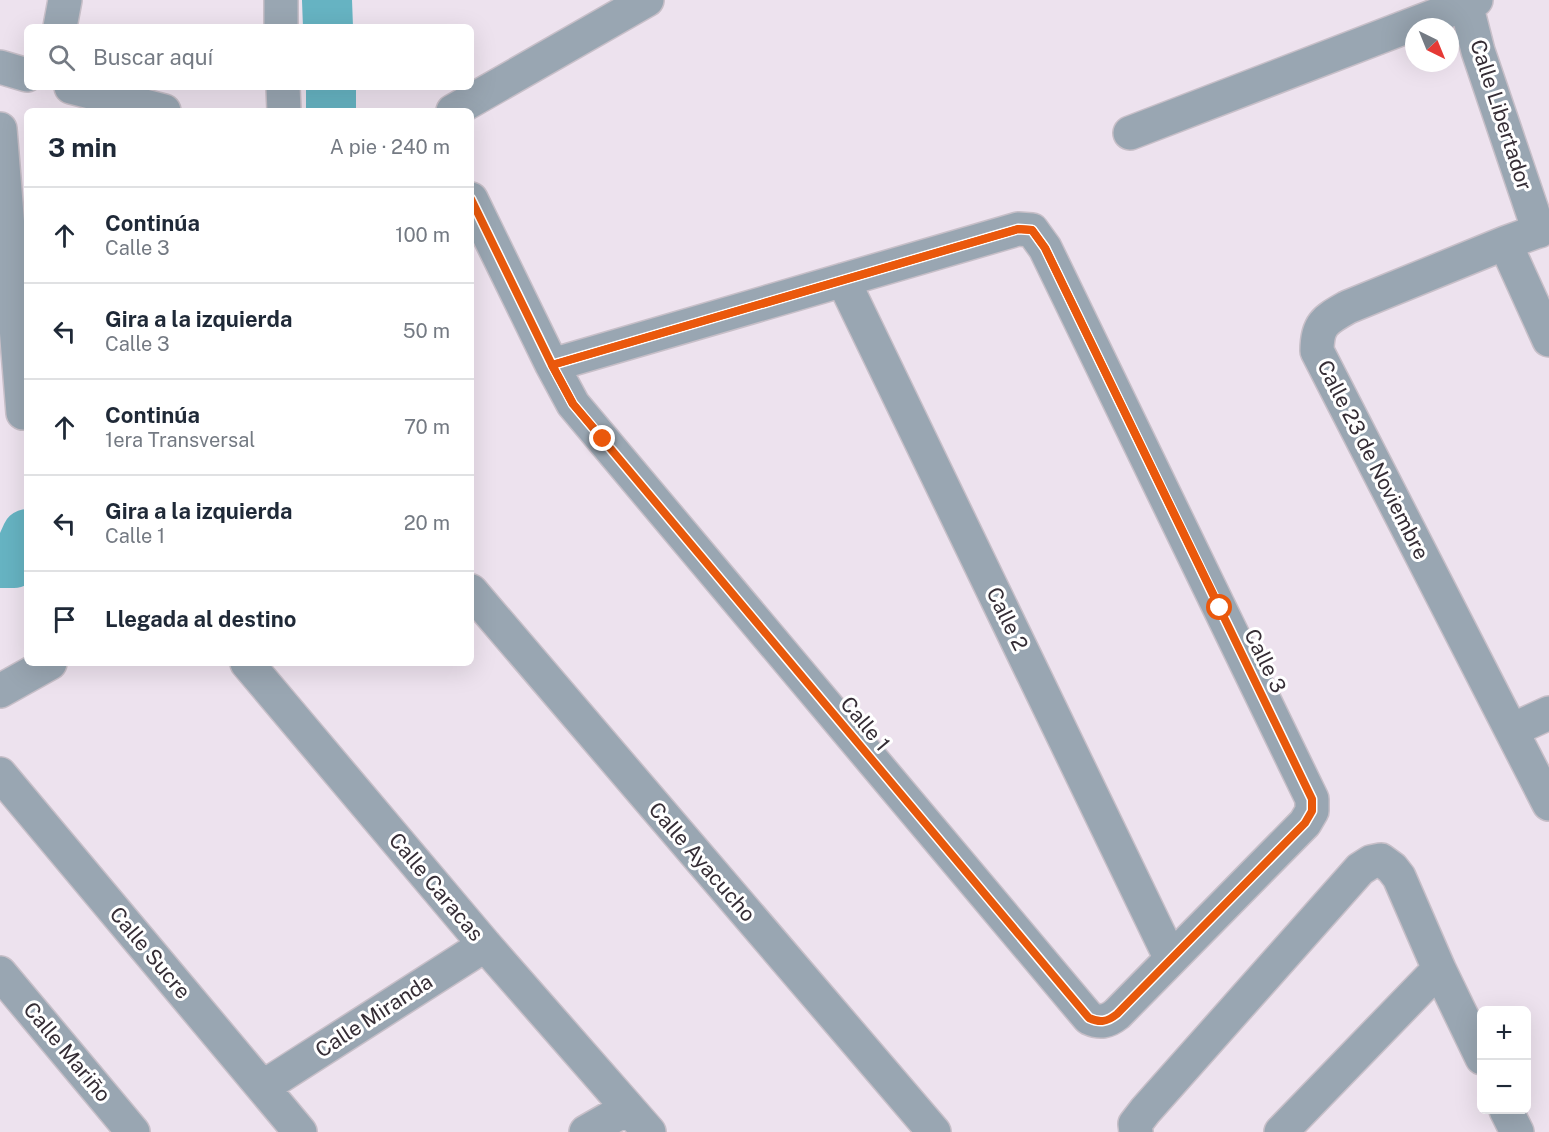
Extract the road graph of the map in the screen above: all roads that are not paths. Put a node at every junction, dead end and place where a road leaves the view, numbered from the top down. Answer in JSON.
{"nodes":[{"id":1,"x":65,"y":0,"type":"edge"},
{"id":2,"x":280,"y":0,"type":"edge"},
{"id":3,"x":647,"y":0,"type":"edge"},
{"id":4,"x":1469,"y":1,"type":"edge"},
{"id":5,"x":61,"y":24,"type":"edge"},
{"id":6,"x":281,"y":24,"type":"edge"},
{"id":7,"x":0,"y":67,"type":"edge"},
{"id":8,"x":24,"y":74,"type":"edge"},
{"id":9,"x":84,"y":90,"type":"edge"},
{"id":10,"x":283,"y":90,"type":"edge"},
{"id":11,"x":152,"y":108,"type":"edge"},
{"id":12,"x":284,"y":108,"type":"edge"},
{"id":13,"x":458,"y":108,"type":"edge"},
{"id":14,"x":0,"y":129,"type":"edge"},
{"id":15,"x":1130,"y":133,"type":"dead end"},
{"id":16,"x":474,"y":205,"type":"edge"},
{"id":17,"x":1544,"y":229,"type":"edge"},
{"id":18,"x":1505,"y":243,"type":"junction"},
{"id":19,"x":843,"y":279,"type":"junction"},
{"id":20,"x":1549,"y":340,"type":"edge"},
{"id":21,"x":552,"y":365,"type":"junction"},
{"id":22,"x":24,"y":413,"type":"dead end"},
{"id":23,"x":474,"y":595,"type":"edge"},
{"id":24,"x":45,"y":666,"type":"edge"},
{"id":25,"x":250,"y":666,"type":"edge"},
{"id":26,"x":0,"y":691,"type":"edge"},
{"id":27,"x":1549,"y":713,"type":"edge"},
{"id":28,"x":1512,"y":729,"type":"junction"},
{"id":29,"x":0,"y":774,"type":"edge"},
{"id":30,"x":1549,"y":804,"type":"edge"},
{"id":31,"x":485,"y":945,"type":"junction"},
{"id":32,"x":1171,"y":959,"type":"junction"},
{"id":33,"x":1439,"y":969,"type":"junction"},
{"id":34,"x":0,"y":973,"type":"edge"},
{"id":35,"x":1477,"y":1048,"type":"edge"},
{"id":36,"x":263,"y":1087,"type":"junction"},
{"id":37,"x":1508,"y":1114,"type":"edge"},
{"id":38,"x":639,"y":1120,"type":"edge"},
{"id":39,"x":133,"y":1132,"type":"edge"},
{"id":40,"x":300,"y":1132,"type":"edge"},
{"id":41,"x":586,"y":1132,"type":"edge"},
{"id":42,"x":934,"y":1132,"type":"edge"},
{"id":43,"x":1136,"y":1132,"type":"edge"},
{"id":44,"x":1281,"y":1132,"type":"edge"},
{"id":45,"x":1517,"y":1132,"type":"edge"}],
"edges":[{"from":1,"to":5,"type":"street"},
{"from":2,"to":6,"type":"street"},
{"from":3,"to":13,"type":"street"},
{"from":4,"to":15,"type":"street"},
{"from":4,"to":17,"type":"street","name":"Calle Libertador"},
{"from":7,"to":8,"type":"street"},
{"from":9,"to":11,"type":"street"},
{"from":10,"to":12,"type":"street"},
{"from":14,"to":22,"type":"street"},
{"from":16,"to":21,"type":"street"},
{"from":17,"to":18,"type":"street","name":"Calle 23 de Noviembre"},
{"from":18,"to":20,"type":"street"},
{"from":18,"to":28,"type":"street","name":"Calle 23 de Noviembre"},
{"from":19,"to":21,"type":"street"},
{"from":19,"to":32,"type":"street","name":"Calle 2"},
{"from":19,"to":32,"type":"street","name":"Calle 3"},
{"from":21,"to":32,"type":"street","name":"Calle 1"},
{"from":23,"to":42,"type":"street","name":"Calle Ayacucho"},
{"from":24,"to":26,"type":"street"},
{"from":25,"to":31,"type":"street","name":"Calle Caracas"},
{"from":27,"to":28,"type":"street"},
{"from":28,"to":30,"type":"street","name":"Calle 23 de Noviembre"},
{"from":29,"to":36,"type":"street","name":"Calle Sucre"},
{"from":31,"to":36,"type":"street","name":"Calle Miranda"},
{"from":31,"to":38,"type":"street","name":"Calle Caracas"},
{"from":33,"to":35,"type":"street"},
{"from":33,"to":43,"type":"street"},
{"from":33,"to":44,"type":"street"},
{"from":34,"to":39,"type":"street","name":"Calle Mariño"},
{"from":36,"to":40,"type":"street","name":"Calle Sucre"},
{"from":37,"to":45,"type":"street"},
{"from":38,"to":41,"type":"street","name":"Calle Caracas"}]}
